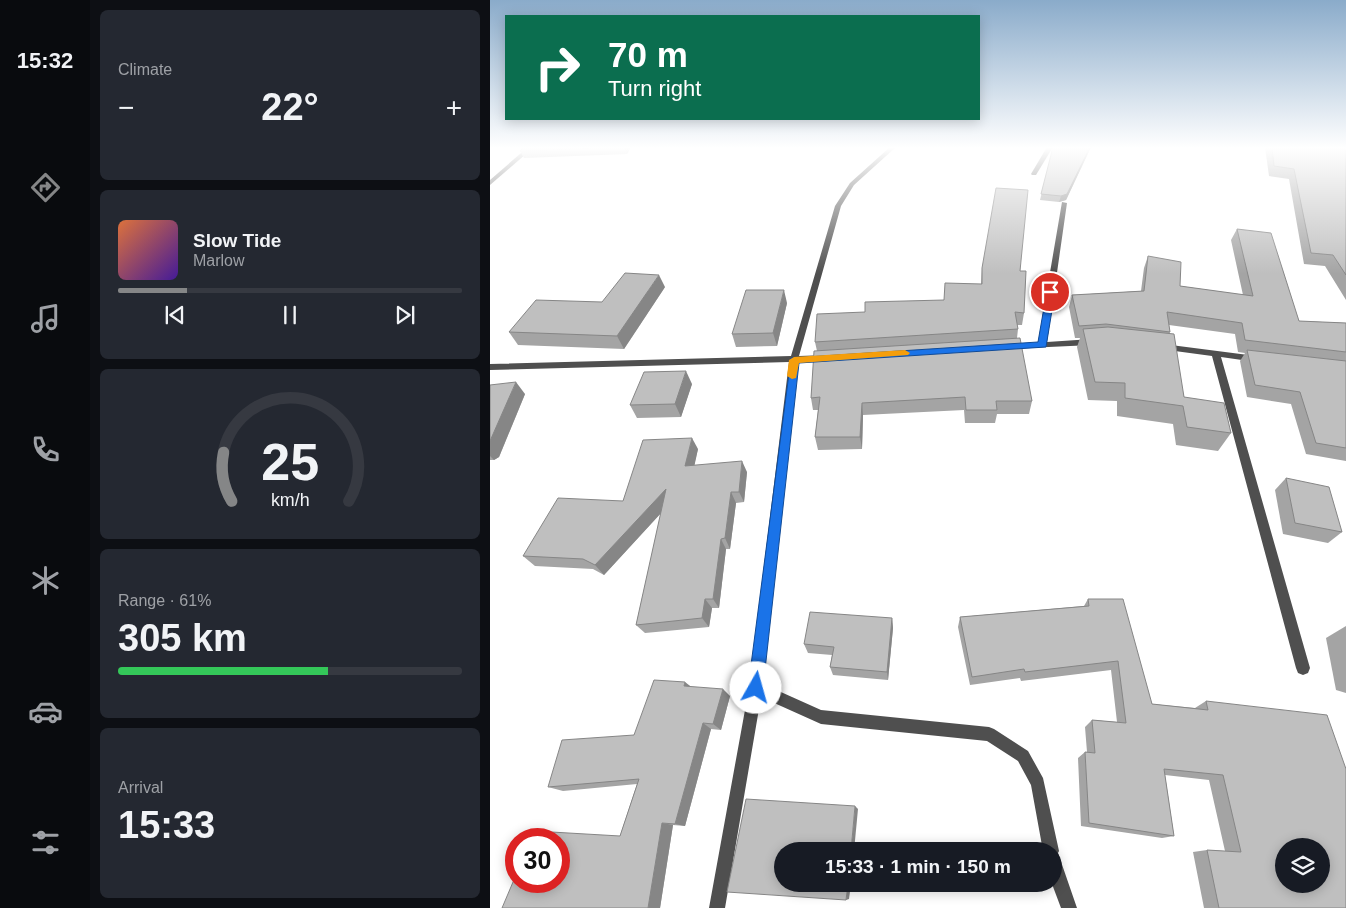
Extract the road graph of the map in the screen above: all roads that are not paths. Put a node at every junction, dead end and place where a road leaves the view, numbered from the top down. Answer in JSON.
{"nodes":[{"id":1,"x":849,"y":189,"type":"edge"},
{"id":2,"x":1064,"y":203,"type":"edge"},
{"id":3,"x":1102,"y":341,"type":"edge"},
{"id":4,"x":1042,"y":345,"type":"junction"},
{"id":5,"x":1156,"y":346,"type":"edge"},
{"id":6,"x":1003,"y":347,"type":"edge"},
{"id":7,"x":1216,"y":354,"type":"junction"},
{"id":8,"x":834,"y":358,"type":"edge"},
{"id":9,"x":1262,"y":359,"type":"edge"},
{"id":10,"x":794,"y":360,"type":"junction"},
{"id":11,"x":490,"y":367,"type":"edge"},
{"id":12,"x":1302,"y":668,"type":"dead end"},
{"id":13,"x":756,"y":688,"type":"junction"},
{"id":14,"x":1049,"y":842,"type":"edge"},
{"id":15,"x":1062,"y":887,"type":"edge"},
{"id":16,"x":717,"y":908,"type":"edge"},
{"id":17,"x":1069,"y":908,"type":"edge"}],
"edges":[{"from":1,"to":10,"type":"street"},
{"from":2,"to":4,"type":"street"},
{"from":3,"to":4,"type":"street"},
{"from":4,"to":6,"type":"street"},
{"from":5,"to":7,"type":"street"},
{"from":7,"to":9,"type":"street"},
{"from":7,"to":12,"type":"street"},
{"from":8,"to":10,"type":"street"},
{"from":10,"to":11,"type":"street"},
{"from":10,"to":13,"type":"street"},
{"from":13,"to":14,"type":"street"},
{"from":13,"to":16,"type":"street"},
{"from":15,"to":17,"type":"street"}]}
